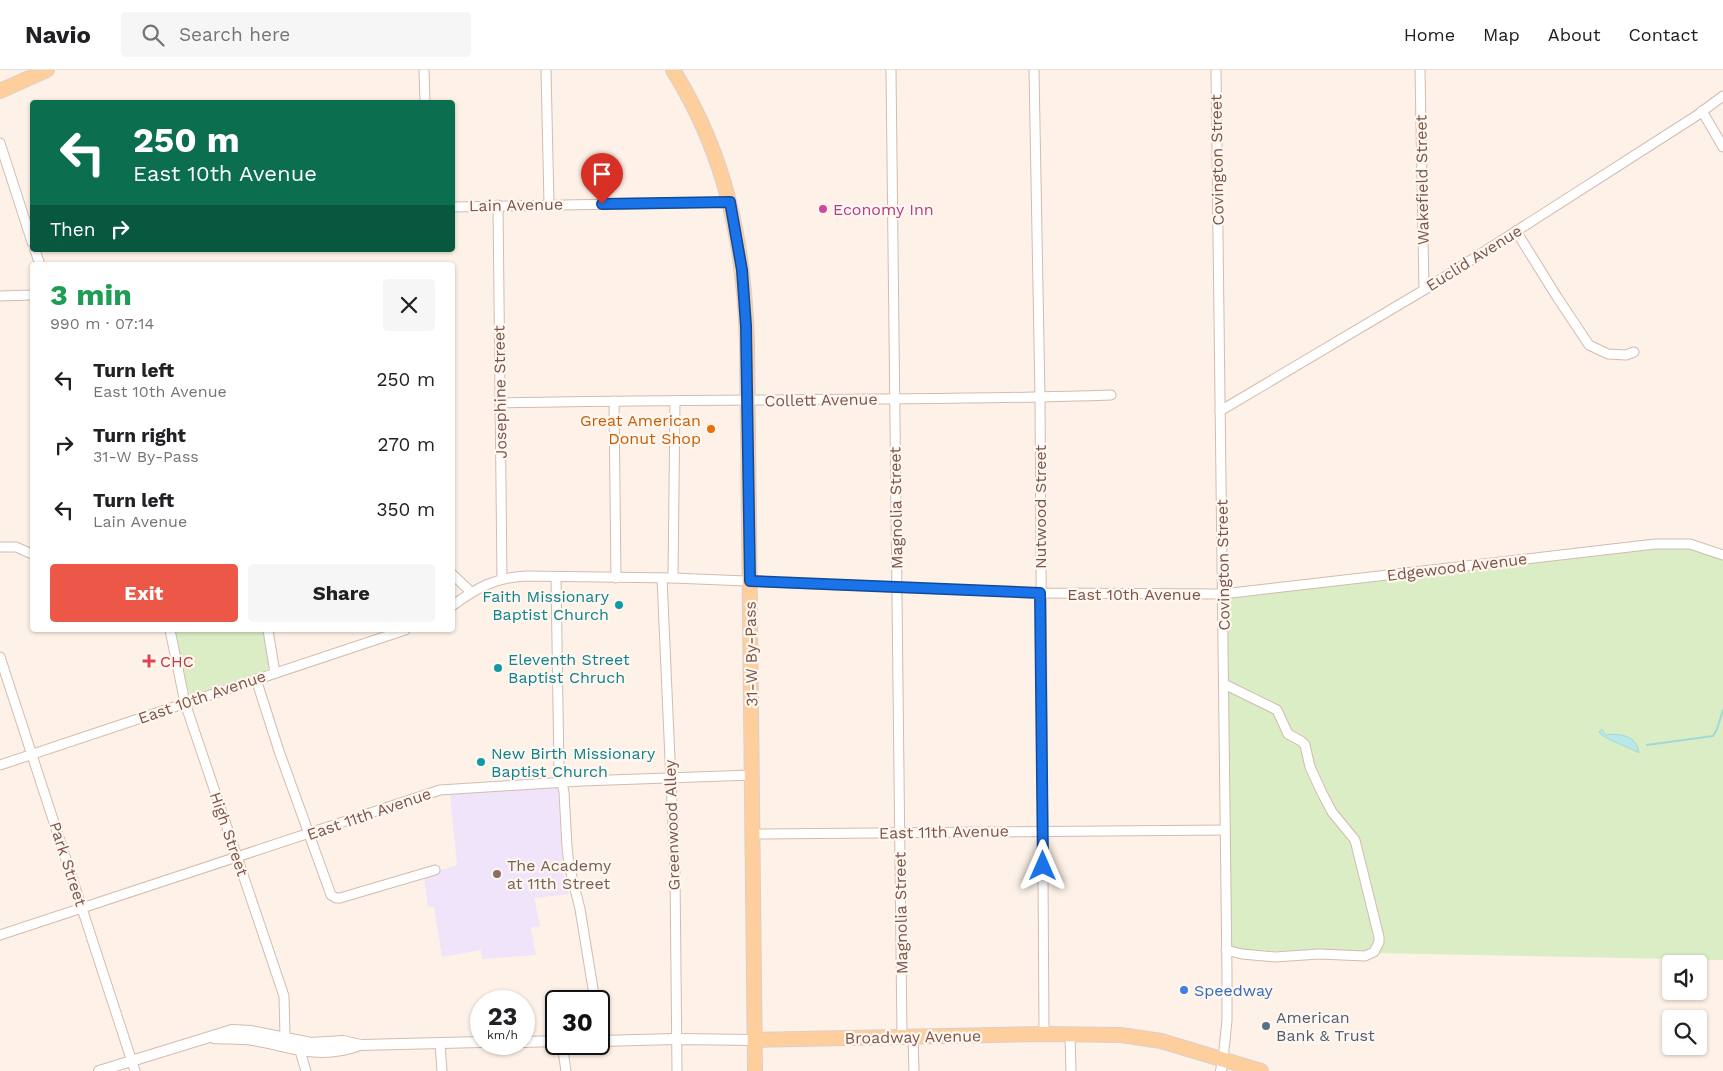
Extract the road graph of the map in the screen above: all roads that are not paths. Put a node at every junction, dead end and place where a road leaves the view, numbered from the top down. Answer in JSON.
{"nodes":[{"id":1,"x":47,"y":70,"type":"edge"},
{"id":2,"x":424,"y":70,"type":"edge"},
{"id":3,"x":546,"y":70,"type":"edge"},
{"id":4,"x":672,"y":70,"type":"edge"},
{"id":5,"x":891,"y":70,"type":"edge"},
{"id":6,"x":1034,"y":70,"type":"edge"},
{"id":7,"x":1216,"y":70,"type":"edge"},
{"id":8,"x":1420,"y":70,"type":"edge"},
{"id":9,"x":0,"y":91,"type":"edge"},
{"id":10,"x":1723,"y":96,"type":"edge"},
{"id":11,"x":425,"y":100,"type":"edge"},
{"id":12,"x":1702,"y":111,"type":"junction"},
{"id":13,"x":0,"y":143,"type":"edge"},
{"id":14,"x":1723,"y":147,"type":"edge"},
{"id":15,"x":730,"y":202,"type":"junction"},
{"id":16,"x":549,"y":204,"type":"junction"},
{"id":17,"x":498,"y":205,"type":"junction"},
{"id":18,"x":455,"y":207,"type":"edge"},
{"id":19,"x":1516,"y":231,"type":"junction"},
{"id":20,"x":30,"y":236,"type":"edge"},
{"id":21,"x":1424,"y":289,"type":"junction"},
{"id":22,"x":30,"y":295,"type":"edge"},
{"id":23,"x":0,"y":296,"type":"edge"},
{"id":24,"x":1634,"y":352,"type":"dead end"},
{"id":25,"x":1111,"y":395,"type":"dead end"},
{"id":26,"x":1040,"y":397,"type":"junction"},
{"id":27,"x":894,"y":399,"type":"junction"},
{"id":28,"x":614,"y":400,"type":"junction"},
{"id":29,"x":675,"y":401,"type":"junction"},
{"id":30,"x":747,"y":401,"type":"junction"},
{"id":31,"x":500,"y":403,"type":"junction"},
{"id":32,"x":1220,"y":412,"type":"junction"},
{"id":33,"x":0,"y":547,"type":"edge"},
{"id":34,"x":30,"y":553,"type":"edge"},
{"id":35,"x":1723,"y":555,"type":"edge"},
{"id":36,"x":455,"y":577,"type":"edge"},
{"id":37,"x":556,"y":577,"type":"junction"},
{"id":38,"x":616,"y":578,"type":"junction"},
{"id":39,"x":662,"y":578,"type":"junction"},
{"id":40,"x":673,"y":578,"type":"junction"},
{"id":41,"x":502,"y":579,"type":"junction"},
{"id":42,"x":750,"y":581,"type":"junction"},
{"id":43,"x":898,"y":588,"type":"junction"},
{"id":44,"x":471,"y":592,"type":"junction"},
{"id":45,"x":1040,"y":593,"type":"junction"},
{"id":46,"x":1223,"y":594,"type":"junction"},
{"id":47,"x":455,"y":604,"type":"edge"},
{"id":48,"x":170,"y":632,"type":"edge"},
{"id":49,"x":268,"y":632,"type":"edge"},
{"id":50,"x":399,"y":632,"type":"edge"},
{"id":51,"x":0,"y":657,"type":"edge"},
{"id":52,"x":275,"y":673,"type":"junction"},
{"id":53,"x":256,"y":679,"type":"junction"},
{"id":54,"x":1224,"y":684,"type":"junction"},
{"id":55,"x":185,"y":703,"type":"junction"},
{"id":56,"x":31,"y":755,"type":"junction"},
{"id":57,"x":0,"y":765,"type":"edge"},
{"id":58,"x":752,"y":775,"type":"junction"},
{"id":59,"x":670,"y":778,"type":"junction"},
{"id":60,"x":562,"y":782,"type":"junction"},
{"id":61,"x":1225,"y":830,"type":"junction"},
{"id":62,"x":1042,"y":831,"type":"junction"},
{"id":63,"x":900,"y":833,"type":"junction"},
{"id":64,"x":309,"y":834,"type":"junction"},
{"id":65,"x":753,"y":834,"type":"junction"},
{"id":66,"x":237,"y":857,"type":"junction"},
{"id":67,"x":436,"y":870,"type":"dead end"},
{"id":68,"x":82,"y":908,"type":"junction"},
{"id":69,"x":0,"y":935,"type":"edge"},
{"id":70,"x":1226,"y":950,"type":"junction"},
{"id":71,"x":593,"y":990,"type":"edge"},
{"id":72,"x":1044,"y":1034,"type":"junction"},
{"id":73,"x":1070,"y":1034,"type":"junction"},
{"id":74,"x":908,"y":1037,"type":"junction"},
{"id":75,"x":676,"y":1038,"type":"junction"},
{"id":76,"x":754,"y":1040,"type":"junction"},
{"id":77,"x":610,"y":1041,"type":"edge"},
{"id":78,"x":286,"y":1042,"type":"junction"},
{"id":79,"x":470,"y":1042,"type":"edge"},
{"id":80,"x":440,"y":1043,"type":"junction"},
{"id":81,"x":361,"y":1044,"type":"junction"},
{"id":82,"x":300,"y":1051,"type":"junction"},
{"id":83,"x":564,"y":1055,"type":"edge"},
{"id":84,"x":132,"y":1060,"type":"junction"},
{"id":85,"x":1222,"y":1065,"type":"edge"},
{"id":86,"x":99,"y":1071,"type":"edge"},
{"id":87,"x":135,"y":1071,"type":"edge"},
{"id":88,"x":306,"y":1071,"type":"edge"},
{"id":89,"x":442,"y":1071,"type":"edge"},
{"id":90,"x":566,"y":1071,"type":"edge"},
{"id":91,"x":677,"y":1071,"type":"edge"},
{"id":92,"x":755,"y":1071,"type":"edge"},
{"id":93,"x":914,"y":1071,"type":"edge"},
{"id":94,"x":1071,"y":1071,"type":"edge"},
{"id":95,"x":1261,"y":1071,"type":"edge"}],
"edges":[{"from":1,"to":9,"type":"main road"},
{"from":2,"to":11,"type":"street"},
{"from":3,"to":16,"type":"street"},
{"from":4,"to":15,"type":"main road","name":"31-W By-Pass"},
{"from":5,"to":27,"type":"street","name":"Magnolia Street"},
{"from":6,"to":26,"type":"street","name":"Nutwood Street"},
{"from":7,"to":32,"type":"street","name":"Covington Street"},
{"from":8,"to":21,"type":"street","name":"Wakefield Street"},
{"from":10,"to":12,"type":"street","name":"Euclid Avenue"},
{"from":12,"to":14,"type":"street"},
{"from":12,"to":19,"type":"street","name":"Euclid Avenue"},
{"from":13,"to":20,"type":"street"},
{"from":15,"to":16,"type":"street","name":"Lain Avenue"},
{"from":15,"to":30,"type":"main road","name":"31-W By-Pass"},
{"from":16,"to":17,"type":"street","name":"Lain Avenue"},
{"from":17,"to":18,"type":"street","name":"Lain Avenue"},
{"from":17,"to":31,"type":"street","name":"Josephine Street"},
{"from":19,"to":21,"type":"street","name":"Euclid Avenue"},
{"from":19,"to":24,"type":"street"},
{"from":21,"to":32,"type":"street","name":"Euclid Avenue"},
{"from":22,"to":23,"type":"street"},
{"from":25,"to":26,"type":"street","name":"Collett Avenue"},
{"from":26,"to":27,"type":"street","name":"Collett Avenue"},
{"from":26,"to":45,"type":"street","name":"Nutwood Street"},
{"from":27,"to":30,"type":"street","name":"Collett Avenue"},
{"from":27,"to":43,"type":"street","name":"Magnolia Street"},
{"from":28,"to":29,"type":"street","name":"Collett Avenue"},
{"from":28,"to":31,"type":"street","name":"Collett Avenue"},
{"from":28,"to":38,"type":"street"},
{"from":29,"to":30,"type":"street","name":"Collett Avenue"},
{"from":29,"to":40,"type":"street"},
{"from":30,"to":42,"type":"main road","name":"31-W By-Pass"},
{"from":31,"to":41,"type":"street","name":"Josephine Street"},
{"from":32,"to":46,"type":"street","name":"Covington Street"},
{"from":33,"to":34,"type":"street"},
{"from":35,"to":46,"type":"street","name":"Edgewood Avenue"},
{"from":36,"to":44,"type":"street"},
{"from":37,"to":38,"type":"street","name":"East 10th Avenue"},
{"from":37,"to":41,"type":"street","name":"East 10th Avenue"},
{"from":37,"to":60,"type":"street"},
{"from":38,"to":39,"type":"street","name":"East 10th Avenue"},
{"from":39,"to":40,"type":"street","name":"East 10th Avenue"},
{"from":39,"to":59,"type":"street","name":"Greenwood Alley"},
{"from":40,"to":42,"type":"street","name":"East 10th Avenue"},
{"from":41,"to":44,"type":"street","name":"East 10th Avenue"},
{"from":42,"to":43,"type":"street","name":"East 10th Avenue"},
{"from":42,"to":58,"type":"main road","name":"31-W By-Pass"},
{"from":43,"to":45,"type":"street","name":"East 10th Avenue"},
{"from":43,"to":63,"type":"street","name":"Magnolia Street"},
{"from":44,"to":47,"type":"street","name":"East 10th Avenue"},
{"from":45,"to":46,"type":"street","name":"East 10th Avenue"},
{"from":45,"to":62,"type":"street","name":"Nutwood Street"},
{"from":46,"to":54,"type":"street","name":"Covington Street"},
{"from":48,"to":55,"type":"street","name":"High Street"},
{"from":49,"to":52,"type":"street"},
{"from":50,"to":52,"type":"street","name":"East 10th Avenue"},
{"from":51,"to":56,"type":"street","name":"Park Street"},
{"from":52,"to":53,"type":"street","name":"East 10th Avenue"},
{"from":53,"to":55,"type":"street","name":"East 10th Avenue"},
{"from":53,"to":64,"type":"street"},
{"from":54,"to":61,"type":"street","name":"Covington Street"},
{"from":54,"to":70,"type":"street"},
{"from":55,"to":56,"type":"street","name":"East 10th Avenue"},
{"from":55,"to":66,"type":"street","name":"High Street"},
{"from":56,"to":57,"type":"street","name":"East 10th Avenue"},
{"from":56,"to":68,"type":"street","name":"Park Street"},
{"from":58,"to":59,"type":"street","name":"East 11th Avenue"},
{"from":58,"to":65,"type":"main road","name":"31-W By-Pass"},
{"from":59,"to":60,"type":"street","name":"East 11th Avenue"},
{"from":59,"to":75,"type":"street","name":"Greenwood Alley"},
{"from":60,"to":64,"type":"street","name":"East 11th Avenue"},
{"from":60,"to":71,"type":"street"},
{"from":61,"to":62,"type":"street","name":"East 11th Avenue"},
{"from":61,"to":70,"type":"street","name":"Covington Street"},
{"from":62,"to":63,"type":"street","name":"East 11th Avenue"},
{"from":62,"to":72,"type":"street","name":"Nutwood Street"},
{"from":63,"to":65,"type":"street","name":"East 11th Avenue"},
{"from":63,"to":74,"type":"street","name":"Magnolia Street"},
{"from":64,"to":66,"type":"street","name":"East 11th Avenue"},
{"from":64,"to":67,"type":"street"},
{"from":65,"to":76,"type":"main road","name":"31-W By-Pass"},
{"from":66,"to":68,"type":"street","name":"East 11th Avenue"},
{"from":66,"to":78,"type":"street","name":"High Street"},
{"from":68,"to":69,"type":"street","name":"East 11th Avenue"},
{"from":68,"to":84,"type":"street","name":"Park Street"},
{"from":70,"to":85,"type":"street","name":"Covington Street"},
{"from":72,"to":73,"type":"main road","name":"Broadway Avenue"},
{"from":72,"to":74,"type":"main road","name":"Broadway Avenue"},
{"from":73,"to":85,"type":"main road","name":"Broadway Avenue"},
{"from":73,"to":94,"type":"street"},
{"from":74,"to":76,"type":"main road","name":"Broadway Avenue"},
{"from":74,"to":93,"type":"street","name":"Magnolia Street"},
{"from":75,"to":76,"type":"street","name":"Broadway Avenue"},
{"from":75,"to":77,"type":"street","name":"Broadway Avenue"},
{"from":75,"to":91,"type":"street","name":"Greenwood Alley"},
{"from":76,"to":92,"type":"main road","name":"31-W By-Pass"},
{"from":78,"to":81,"type":"street"},
{"from":78,"to":82,"type":"street"},
{"from":78,"to":84,"type":"street"},
{"from":79,"to":80,"type":"street"},
{"from":80,"to":81,"type":"street"},
{"from":80,"to":89,"type":"street"},
{"from":81,"to":82,"type":"street"},
{"from":82,"to":88,"type":"street"},
{"from":83,"to":90,"type":"street"},
{"from":84,"to":86,"type":"street"},
{"from":84,"to":87,"type":"street","name":"Park Street"},
{"from":85,"to":95,"type":"main road","name":"Broadway Avenue"}]}
